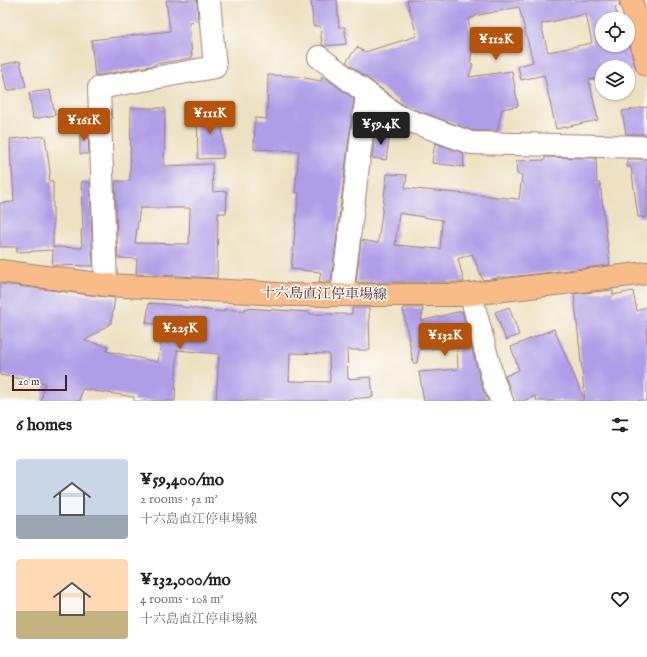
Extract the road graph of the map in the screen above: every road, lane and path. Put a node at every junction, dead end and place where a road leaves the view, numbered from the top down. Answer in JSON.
{"nodes":[{"id":1,"x":209,"y":0,"type":"edge"},
{"id":2,"x":631,"y":0,"type":"edge"},
{"id":3,"x":319,"y":57,"type":"dead end"},
{"id":4,"x":647,"y":65,"type":"edge"},
{"id":5,"x":367,"y":93,"type":"junction"},
{"id":6,"x":647,"y":147,"type":"edge"},
{"id":7,"x":0,"y":271,"type":"edge"},
{"id":8,"x":647,"y":273,"type":"edge"},
{"id":9,"x":106,"y":285,"type":"junction"},
{"id":10,"x":472,"y":295,"type":"junction"},
{"id":11,"x":342,"y":296,"type":"junction"},
{"id":12,"x":502,"y":401,"type":"edge"}],
"edges":[{"from":1,"to":9,"type":"street"},
{"from":2,"to":4,"type":"main road"},
{"from":3,"to":5,"type":"street"},
{"from":5,"to":6,"type":"street"},
{"from":5,"to":11,"type":"street"},
{"from":7,"to":9,"type":"main road","name":"十六島直江停車場線"},
{"from":8,"to":10,"type":"main road","name":"十六島直江停車場線"},
{"from":9,"to":11,"type":"main road","name":"十六島直江停車場線"},
{"from":10,"to":11,"type":"main road","name":"十六島直江停車場線"},
{"from":10,"to":12,"type":"street"}]}
